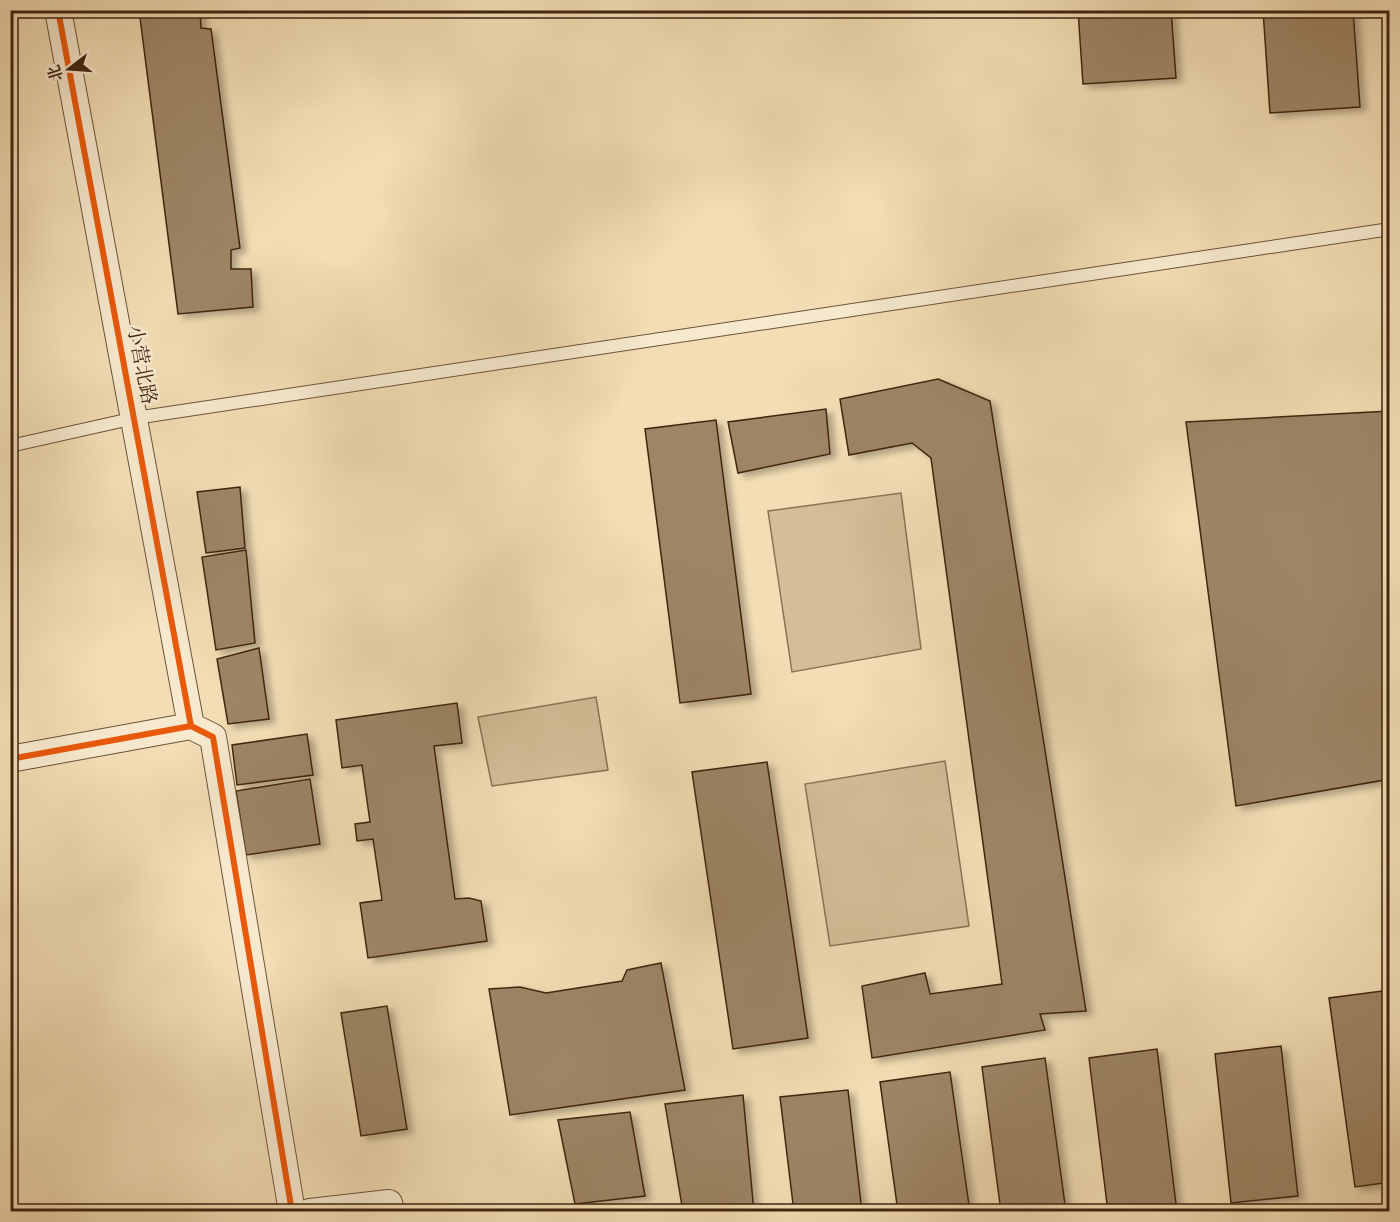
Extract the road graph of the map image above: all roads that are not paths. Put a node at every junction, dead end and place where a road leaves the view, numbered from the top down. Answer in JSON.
{"nodes":[{"id":1,"x":58,"y":10,"type":"edge"},
{"id":2,"x":1389,"y":229,"type":"edge"},
{"id":3,"x":135,"y":418,"type":"junction"},
{"id":4,"x":10,"y":446,"type":"edge"},
{"id":5,"x":191,"y":726,"type":"junction"},
{"id":6,"x":10,"y":759,"type":"edge"},
{"id":7,"x":292,"y":1212,"type":"edge"},
{"id":8,"x":310,"y":1212,"type":"edge"},
{"id":9,"x":391,"y":1212,"type":"edge"}],
"edges":[{"from":1,"to":3,"type":"street","name":"小营北路"},
{"from":2,"to":3,"type":"lane"},
{"from":3,"to":4,"type":"lane"},
{"from":3,"to":5,"type":"street","name":"小营北路"},
{"from":5,"to":6,"type":"street"},
{"from":5,"to":7,"type":"street"},
{"from":8,"to":9,"type":"street"}]}
